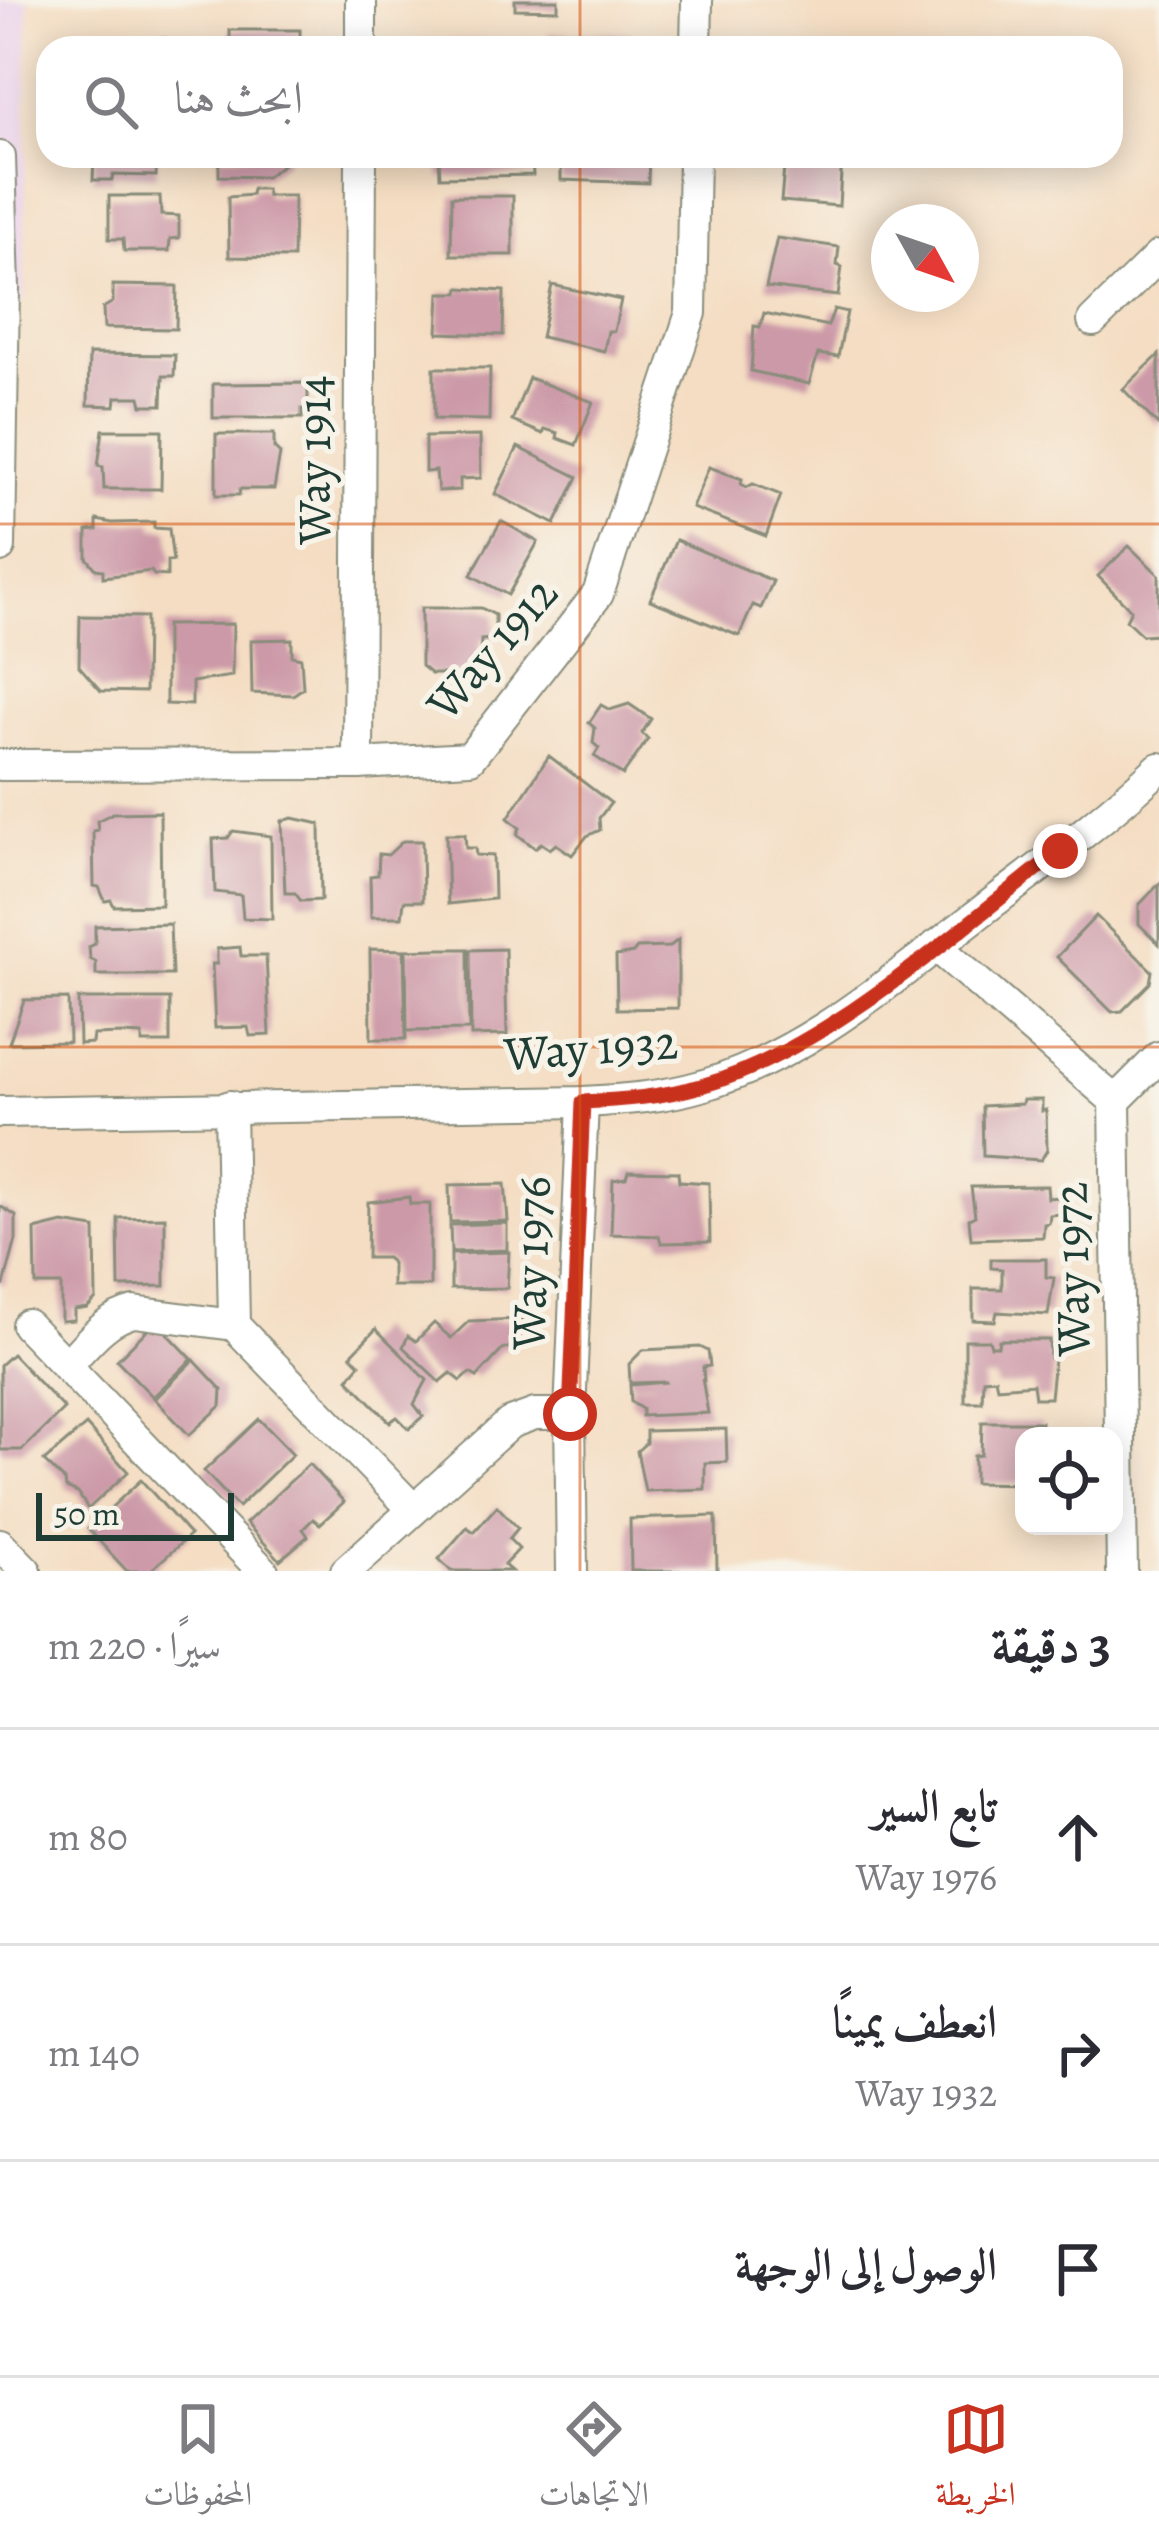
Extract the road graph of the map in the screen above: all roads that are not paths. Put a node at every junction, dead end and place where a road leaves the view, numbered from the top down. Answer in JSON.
{"nodes":[{"id":1,"x":361,"y":0,"type":"edge"},
{"id":2,"x":697,"y":0,"type":"edge"},
{"id":3,"x":361,"y":36,"type":"edge"},
{"id":4,"x":696,"y":36,"type":"edge"},
{"id":5,"x":0,"y":157,"type":"edge"},
{"id":6,"x":361,"y":168,"type":"edge"},
{"id":7,"x":694,"y":168,"type":"edge"},
{"id":8,"x":1159,"y":256,"type":"edge"},
{"id":9,"x":2,"y":288,"type":"edge"},
{"id":10,"x":1093,"y":321,"type":"dead end"},
{"id":11,"x":0,"y":547,"type":"edge"},
{"id":12,"x":358,"y":764,"type":"junction"},
{"id":13,"x":0,"y":765,"type":"edge"},
{"id":14,"x":1159,"y":768,"type":"edge"},
{"id":15,"x":935,"y":946,"type":"junction"},
{"id":16,"x":1159,"y":1057,"type":"edge"},
{"id":17,"x":1114,"y":1101,"type":"junction"},
{"id":18,"x":583,"y":1102,"type":"junction"},
{"id":19,"x":230,"y":1106,"type":"junction"},
{"id":20,"x":0,"y":1112,"type":"edge"},
{"id":21,"x":27,"y":1324,"type":"dead end"},
{"id":22,"x":234,"y":1325,"type":"junction"},
{"id":23,"x":66,"y":1366,"type":"junction"},
{"id":24,"x":570,"y":1414,"type":"junction"},
{"id":25,"x":412,"y":1508,"type":"junction"},
{"id":26,"x":0,"y":1544,"type":"edge"},
{"id":27,"x":26,"y":1571,"type":"edge"},
{"id":28,"x":262,"y":1571,"type":"edge"},
{"id":29,"x":346,"y":1571,"type":"edge"},
{"id":30,"x":572,"y":1571,"type":"edge"},
{"id":31,"x":1122,"y":1571,"type":"edge"}],
"edges":[{"from":1,"to":3,"type":"street"},
{"from":2,"to":4,"type":"street"},
{"from":5,"to":9,"type":"street"},
{"from":6,"to":12,"type":"street","name":"Way 1914"},
{"from":7,"to":12,"type":"street","name":"Way 1912"},
{"from":8,"to":10,"type":"street"},
{"from":9,"to":11,"type":"street"},
{"from":12,"to":13,"type":"street","name":"Way 1912"},
{"from":14,"to":15,"type":"street","name":"Way 1932"},
{"from":15,"to":17,"type":"street"},
{"from":15,"to":18,"type":"street","name":"Way 1932"},
{"from":16,"to":17,"type":"street"},
{"from":17,"to":31,"type":"street","name":"Way 1972"},
{"from":18,"to":19,"type":"street","name":"Way 1932"},
{"from":18,"to":24,"type":"street","name":"Way 1976"},
{"from":19,"to":20,"type":"street","name":"Way 1932"},
{"from":19,"to":22,"type":"street"},
{"from":21,"to":23,"type":"street"},
{"from":22,"to":23,"type":"street"},
{"from":22,"to":25,"type":"street"},
{"from":23,"to":28,"type":"street"},
{"from":24,"to":25,"type":"street"},
{"from":24,"to":30,"type":"street","name":"Way 1976"},
{"from":25,"to":29,"type":"street"},
{"from":26,"to":27,"type":"street"}]}
